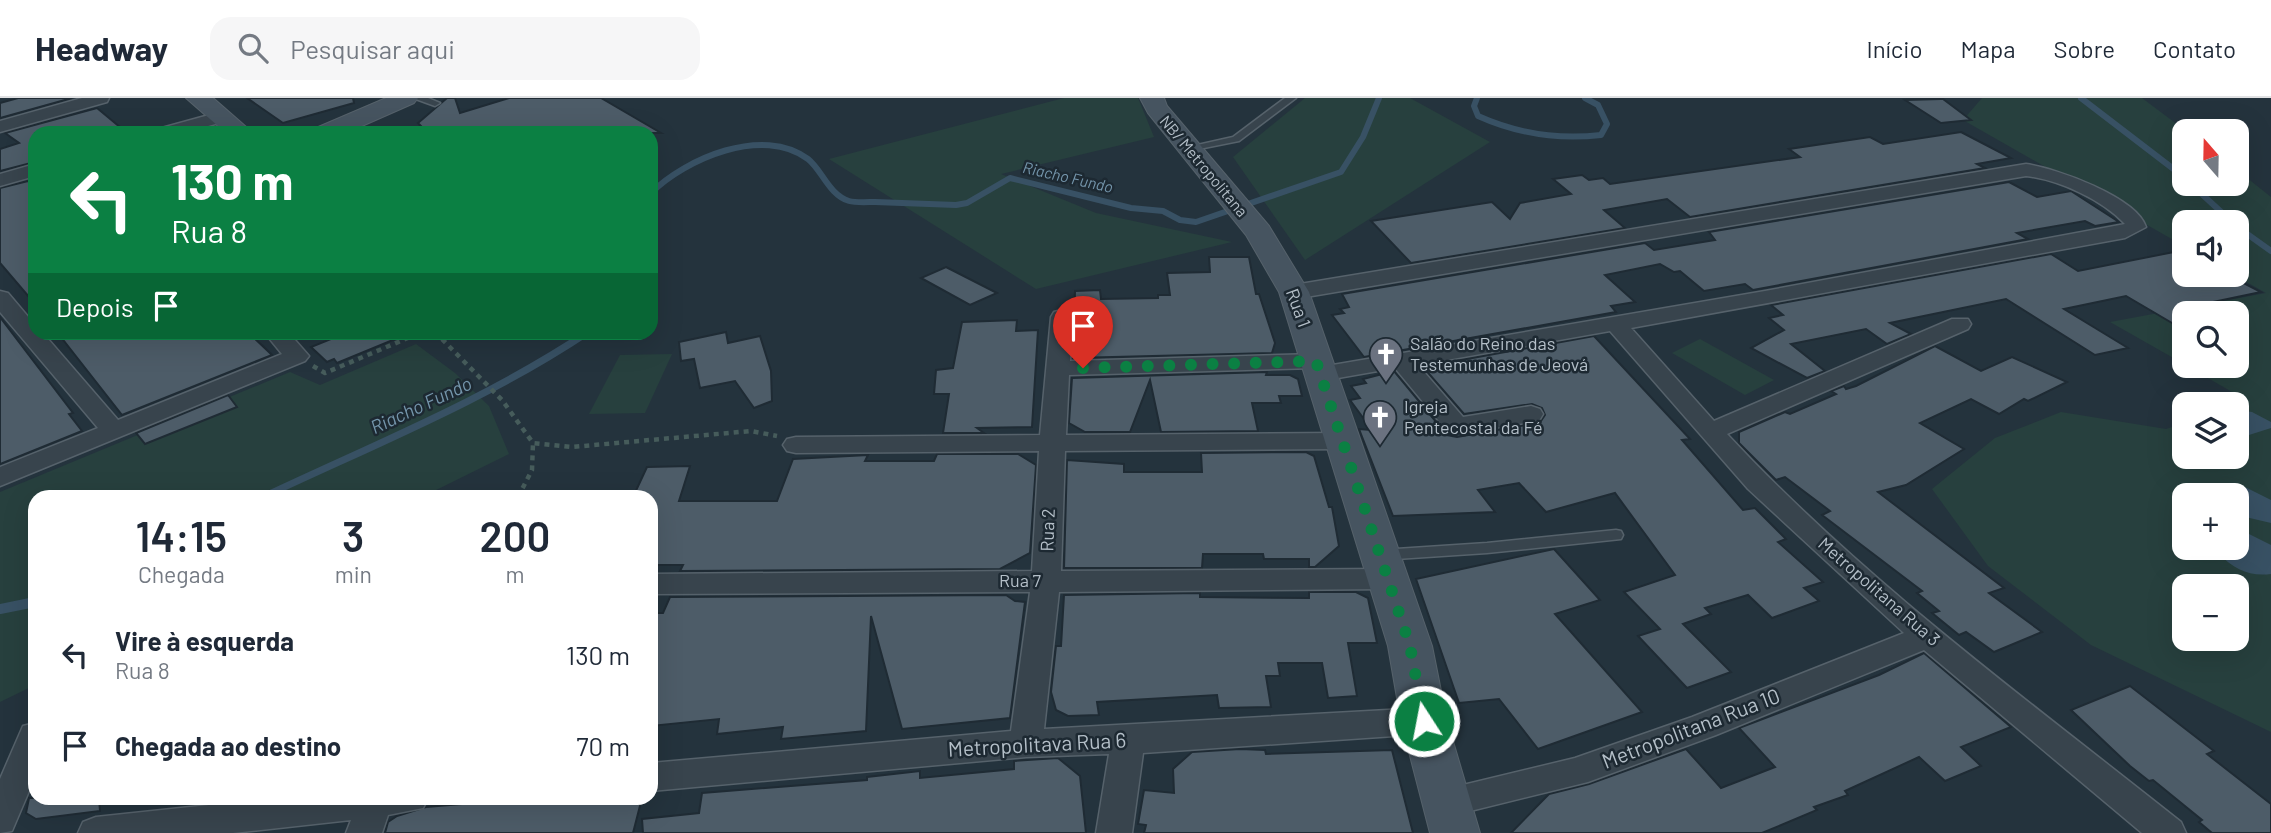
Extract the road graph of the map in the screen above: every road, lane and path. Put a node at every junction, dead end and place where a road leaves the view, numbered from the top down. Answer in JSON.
{"nodes":[{"id":1,"x":101,"y":98,"type":"edge"},
{"id":2,"x":198,"y":98,"type":"edge"},
{"id":3,"x":406,"y":98,"type":"edge"},
{"id":4,"x":418,"y":98,"type":"edge"},
{"id":5,"x":1152,"y":98,"type":"edge"},
{"id":6,"x":1291,"y":98,"type":"edge"},
{"id":7,"x":435,"y":103,"type":"dead end"},
{"id":8,"x":220,"y":117,"type":"junction"},
{"id":9,"x":188,"y":126,"type":"edge"},
{"id":10,"x":232,"y":126,"type":"edge"},
{"id":11,"x":341,"y":126,"type":"edge"},
{"id":12,"x":0,"y":127,"type":"edge"},
{"id":13,"x":1189,"y":148,"type":"junction"},
{"id":14,"x":28,"y":172,"type":"edge"},
{"id":15,"x":0,"y":180,"type":"edge"},
{"id":16,"x":1259,"y":232,"type":"joint"},
{"id":17,"x":1294,"y":292,"type":"junction"},
{"id":18,"x":0,"y":298,"type":"edge"},
{"id":19,"x":1062,"y":317,"type":"dead end"},
{"id":20,"x":1615,"y":323,"type":"junction"},
{"id":21,"x":1960,"y":324,"type":"dead end"},
{"id":22,"x":28,"y":331,"type":"edge"},
{"id":23,"x":36,"y":340,"type":"edge"},
{"id":24,"x":282,"y":340,"type":"edge"},
{"id":25,"x":403,"y":340,"type":"edge"},
{"id":26,"x":443,"y":340,"type":"edge"},
{"id":27,"x":1401,"y":360,"type":"junction"},
{"id":28,"x":1318,"y":367,"type":"junction"},
{"id":29,"x":1058,"y":368,"type":"junction"},
{"id":30,"x":325,"y":373,"type":"dead end"},
{"id":31,"x":1531,"y":414,"type":"dead end"},
{"id":32,"x":114,"y":431,"type":"junction"},
{"id":33,"x":1710,"y":432,"type":"junction"},
{"id":34,"x":1341,"y":441,"type":"junction"},
{"id":35,"x":533,"y":443,"type":"junction"},
{"id":36,"x":796,"y":445,"type":"joint"},
{"id":37,"x":1052,"y":445,"type":"junction"},
{"id":38,"x":0,"y":477,"type":"edge"},
{"id":39,"x":522,"y":490,"type":"edge"},
{"id":40,"x":1616,"y":535,"type":"dead end"},
{"id":41,"x":1384,"y":567,"type":"junction"},
{"id":42,"x":1046,"y":581,"type":"junction"},
{"id":43,"x":658,"y":584,"type":"edge"},
{"id":44,"x":1929,"y":636,"type":"junction"},
{"id":45,"x":1424,"y":721,"type":"junction"},
{"id":46,"x":1128,"y":740,"type":"junction"},
{"id":47,"x":1026,"y":743,"type":"junction"},
{"id":48,"x":28,"y":753,"type":"edge"},
{"id":49,"x":658,"y":776,"type":"edge"},
{"id":50,"x":389,"y":805,"type":"edge"},
{"id":51,"x":371,"y":811,"type":"edge"},
{"id":52,"x":1451,"y":818,"type":"edge"},
{"id":53,"x":0,"y":820,"type":"edge"},
{"id":54,"x":109,"y":832,"type":"edge"},
{"id":55,"x":1114,"y":833,"type":"edge"},
{"id":56,"x":2168,"y":833,"type":"edge"}],
"edges":[{"from":1,"to":12,"type":"street"},
{"from":2,"to":8,"type":"street"},
{"from":3,"to":11,"type":"street"},
{"from":4,"to":7,"type":"lane"},
{"from":5,"to":13,"type":"street","name":"NB/ Metropolitana"},
{"from":6,"to":13,"type":"lane"},
{"from":8,"to":9,"type":"street"},
{"from":8,"to":10,"type":"street"},
{"from":13,"to":16,"type":"street","name":"NB/ Metropolitana"},
{"from":14,"to":15,"type":"street"},
{"from":16,"to":17,"type":"street","name":"Rua 1"},
{"from":17,"to":20,"type":"street"},
{"from":17,"to":28,"type":"street","name":"Rua 1"},
{"from":18,"to":22,"type":"street"},
{"from":19,"to":29,"type":"street","name":"Rua 2"},
{"from":20,"to":27,"type":"street"},
{"from":20,"to":33,"type":"street","name":"Metropolitana Rua 3"},
{"from":21,"to":33,"type":"street"},
{"from":23,"to":32,"type":"street"},
{"from":24,"to":32,"type":"street"},
{"from":25,"to":30,"type":"path"},
{"from":26,"to":35,"type":"path"},
{"from":27,"to":28,"type":"street"},
{"from":27,"to":31,"type":"street"},
{"from":28,"to":29,"type":"street"},
{"from":28,"to":34,"type":"street","name":"Rua 1"},
{"from":29,"to":37,"type":"street","name":"Rua 2"},
{"from":32,"to":38,"type":"street"},
{"from":33,"to":44,"type":"street","name":"Metropolitana Rua 3"},
{"from":34,"to":37,"type":"street"},
{"from":34,"to":41,"type":"street","name":"Rua 1"},
{"from":35,"to":36,"type":"path"},
{"from":35,"to":39,"type":"path"},
{"from":36,"to":37,"type":"street"},
{"from":37,"to":42,"type":"street","name":"Rua 2"},
{"from":40,"to":41,"type":"lane"},
{"from":41,"to":42,"type":"street","name":"Rua 7"},
{"from":41,"to":45,"type":"street","name":"Rua 1"},
{"from":42,"to":43,"type":"street","name":"Rua 7"},
{"from":42,"to":47,"type":"street","name":"Rua 2"},
{"from":44,"to":52,"type":"street","name":"Metropolitana Rua 10"},
{"from":44,"to":56,"type":"street","name":"Metropolitana Rua 3"},
{"from":45,"to":46,"type":"street","name":"Metropolitava Rua 6"},
{"from":45,"to":52,"type":"street","name":"Rua 1"},
{"from":46,"to":47,"type":"street","name":"Metropolitava Rua 6"},
{"from":46,"to":55,"type":"street"},
{"from":47,"to":49,"type":"street","name":"Metropolitava Rua 6"},
{"from":48,"to":53,"type":"street"},
{"from":50,"to":51,"type":"street"},
{"from":51,"to":54,"type":"street"}]}
